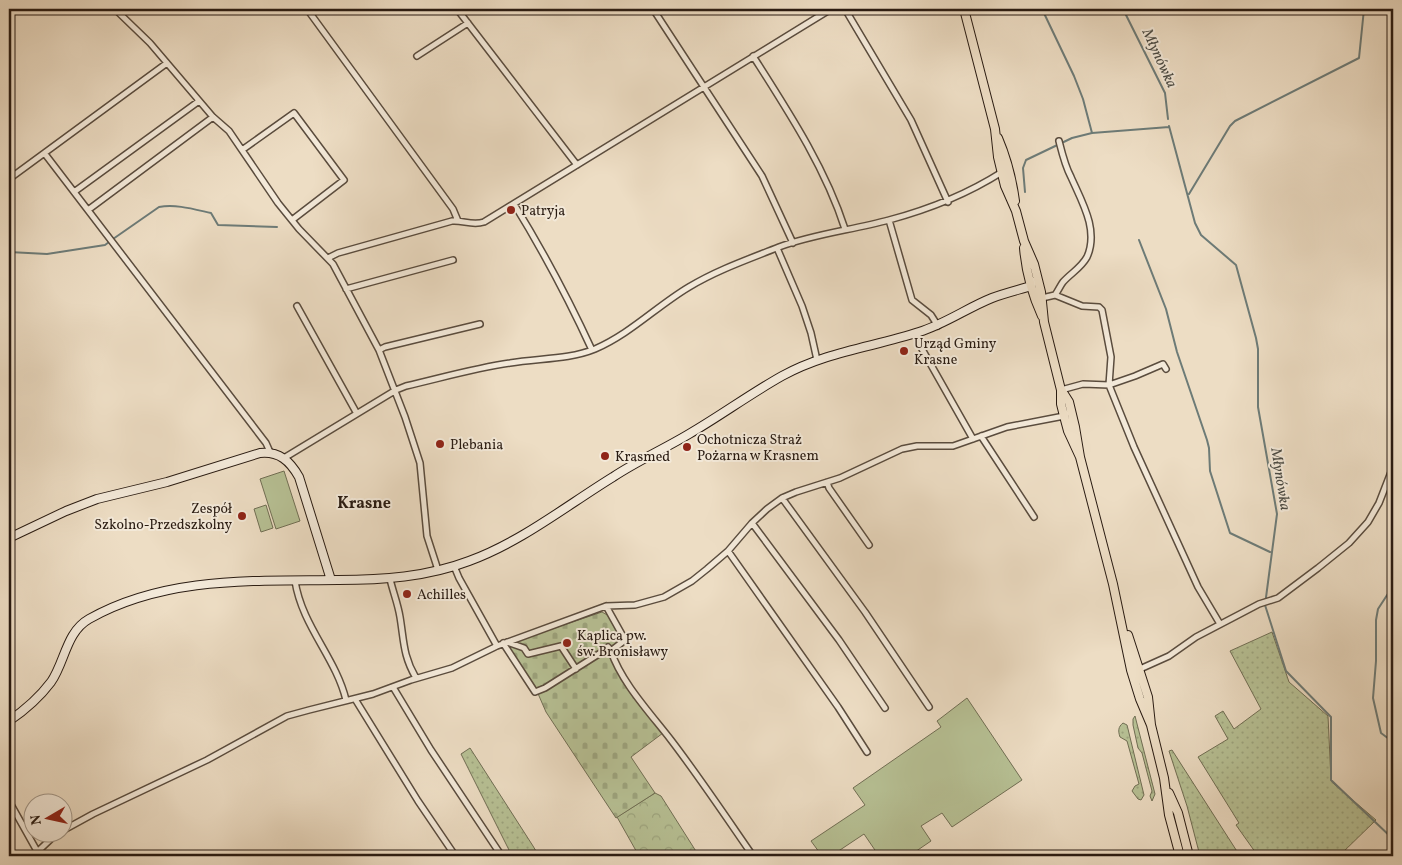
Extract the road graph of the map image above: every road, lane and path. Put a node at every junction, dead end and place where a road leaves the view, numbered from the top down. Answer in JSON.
{"nodes":[{"id":1,"x":307,"y":9,"type":"edge"},
{"id":2,"x":457,"y":9,"type":"edge"},
{"id":3,"x":653,"y":9,"type":"edge"},
{"id":4,"x":830,"y":9,"type":"edge"},
{"id":5,"x":845,"y":9,"type":"edge"},
{"id":6,"x":964,"y":9,"type":"edge"},
{"id":7,"x":119,"y":13,"type":"dead end"},
{"id":8,"x":468,"y":23,"type":"junction"},
{"id":9,"x":417,"y":56,"type":"dead end"},
{"id":10,"x":753,"y":56,"type":"junction"},
{"id":11,"x":167,"y":63,"type":"junction"},
{"id":12,"x":705,"y":86,"type":"junction"},
{"id":13,"x":199,"y":101,"type":"junction"},
{"id":14,"x":213,"y":117,"type":"junction"},
{"id":15,"x":995,"y":129,"type":"junction"},
{"id":16,"x":1059,"y":141,"type":"dead end"},
{"id":17,"x":242,"y":150,"type":"junction"},
{"id":18,"x":45,"y":154,"type":"junction"},
{"id":19,"x":1007,"y":160,"type":"junction"},
{"id":20,"x":577,"y":165,"type":"junction"},
{"id":21,"x":1002,"y":172,"type":"junction"},
{"id":22,"x":9,"y":179,"type":"edge"},
{"id":23,"x":1013,"y":184,"type":"junction"},
{"id":24,"x":74,"y":192,"type":"junction"},
{"id":25,"x":948,"y":202,"type":"junction"},
{"id":26,"x":514,"y":204,"type":"junction"},
{"id":27,"x":88,"y":210,"type":"junction"},
{"id":28,"x":1016,"y":211,"type":"junction"},
{"id":29,"x":292,"y":220,"type":"junction"},
{"id":30,"x":889,"y":220,"type":"junction"},
{"id":31,"x":458,"y":221,"type":"junction"},
{"id":32,"x":845,"y":229,"type":"junction"},
{"id":33,"x":1024,"y":241,"type":"junction"},
{"id":34,"x":793,"y":243,"type":"junction"},
{"id":35,"x":778,"y":248,"type":"junction"},
{"id":36,"x":328,"y":258,"type":"junction"},
{"id":37,"x":453,"y":260,"type":"dead end"},
{"id":38,"x":1036,"y":274,"type":"junction"},
{"id":39,"x":1031,"y":286,"type":"junction"},
{"id":40,"x":346,"y":289,"type":"junction"},
{"id":41,"x":1041,"y":295,"type":"junction"},
{"id":42,"x":1055,"y":295,"type":"junction"},
{"id":43,"x":297,"y":306,"type":"dead end"},
{"id":44,"x":1044,"y":322,"type":"junction"},
{"id":45,"x":480,"y":324,"type":"dead end"},
{"id":46,"x":938,"y":326,"type":"junction"},
{"id":47,"x":917,"y":333,"type":"junction"},
{"id":48,"x":379,"y":350,"type":"junction"},
{"id":49,"x":592,"y":350,"type":"junction"},
{"id":50,"x":817,"y":360,"type":"junction"},
{"id":51,"x":1166,"y":369,"type":"dead end"},
{"id":52,"x":1109,"y":385,"type":"junction"},
{"id":53,"x":396,"y":390,"type":"junction"},
{"id":54,"x":1062,"y":390,"type":"junction"},
{"id":55,"x":1070,"y":406,"type":"junction"},
{"id":56,"x":356,"y":412,"type":"junction"},
{"id":57,"x":1064,"y":416,"type":"junction"},
{"id":58,"x":1075,"y":426,"type":"junction"},
{"id":59,"x":981,"y":436,"type":"junction"},
{"id":60,"x":973,"y":439,"type":"junction"},
{"id":61,"x":270,"y":452,"type":"junction"},
{"id":62,"x":1080,"y":457,"type":"junction"},
{"id":63,"x":284,"y":458,"type":"junction"},
{"id":64,"x":1393,"y":467,"type":"edge"},
{"id":65,"x":827,"y":482,"type":"junction"},
{"id":66,"x":782,"y":498,"type":"junction"},
{"id":67,"x":1034,"y":516,"type":"dead end"},
{"id":68,"x":752,"y":523,"type":"junction"},
{"id":69,"x":9,"y":538,"type":"edge"},
{"id":70,"x":869,"y":545,"type":"dead end"},
{"id":71,"x":728,"y":551,"type":"junction"},
{"id":72,"x":454,"y":566,"type":"junction"},
{"id":73,"x":438,"y":570,"type":"junction"},
{"id":74,"x":390,"y":579,"type":"junction"},
{"id":75,"x":331,"y":580,"type":"junction"},
{"id":76,"x":295,"y":581,"type":"junction"},
{"id":77,"x":606,"y":606,"type":"junction"},
{"id":78,"x":1119,"y":612,"type":"junction"},
{"id":79,"x":1220,"y":624,"type":"junction"},
{"id":80,"x":505,"y":643,"type":"junction"},
{"id":81,"x":497,"y":646,"type":"junction"},
{"id":82,"x":611,"y":651,"type":"junction"},
{"id":83,"x":576,"y":668,"type":"junction"},
{"id":84,"x":1140,"y":669,"type":"junction"},
{"id":85,"x":416,"y":678,"type":"junction"},
{"id":86,"x":393,"y":686,"type":"junction"},
{"id":87,"x":355,"y":699,"type":"junction"},
{"id":88,"x":346,"y":700,"type":"junction"},
{"id":89,"x":929,"y":707,"type":"dead end"},
{"id":90,"x":885,"y":708,"type":"dead end"},
{"id":91,"x":9,"y":721,"type":"edge"},
{"id":92,"x":1151,"y":725,"type":"junction"},
{"id":93,"x":867,"y":752,"type":"dead end"},
{"id":94,"x":1167,"y":789,"type":"junction"},
{"id":95,"x":9,"y":801,"type":"edge"},
{"id":96,"x":72,"y":826,"type":"edge"},
{"id":97,"x":48,"y":842,"type":"edge"},
{"id":98,"x":37,"y":851,"type":"junction"},
{"id":99,"x":454,"y":854,"type":"dead end"},
{"id":100,"x":501,"y":855,"type":"edge"},
{"id":101,"x":33,"y":856,"type":"edge"},
{"id":102,"x":754,"y":856,"type":"edge"},
{"id":103,"x":1180,"y":856,"type":"edge"},
{"id":104,"x":1190,"y":856,"type":"edge"}],
"edges":[{"from":1,"to":31,"type":"street"},
{"from":2,"to":8,"type":"street"},
{"from":3,"to":12,"type":"street"},
{"from":4,"to":10,"type":"street"},
{"from":5,"to":25,"type":"street"},
{"from":6,"to":15,"type":"main road"},
{"from":7,"to":11,"type":"street"},
{"from":8,"to":9,"type":"street"},
{"from":8,"to":20,"type":"street"},
{"from":10,"to":12,"type":"street"},
{"from":10,"to":32,"type":"street"},
{"from":11,"to":13,"type":"street"},
{"from":11,"to":18,"type":"street"},
{"from":12,"to":20,"type":"street"},
{"from":12,"to":34,"type":"street"},
{"from":13,"to":14,"type":"street"},
{"from":13,"to":24,"type":"street"},
{"from":14,"to":17,"type":"street"},
{"from":14,"to":27,"type":"street"},
{"from":15,"to":19,"type":"main road"},
{"from":15,"to":21,"type":"main road"},
{"from":16,"to":42,"type":"street"},
{"from":17,"to":29,"type":"street"},
{"from":17,"to":29,"type":"street"},
{"from":18,"to":22,"type":"street"},
{"from":18,"to":24,"type":"street"},
{"from":19,"to":21,"type":"street"},
{"from":19,"to":23,"type":"main road"},
{"from":20,"to":26,"type":"street"},
{"from":21,"to":23,"type":"street"},
{"from":21,"to":25,"type":"street"},
{"from":21,"to":28,"type":"main road"},
{"from":23,"to":28,"type":"main road"},
{"from":24,"to":27,"type":"street"},
{"from":25,"to":30,"type":"street"},
{"from":26,"to":31,"type":"street"},
{"from":26,"to":49,"type":"street"},
{"from":27,"to":61,"type":"street"},
{"from":28,"to":33,"type":"main road"},
{"from":29,"to":36,"type":"street"},
{"from":30,"to":32,"type":"street"},
{"from":30,"to":46,"type":"street"},
{"from":31,"to":36,"type":"street"},
{"from":32,"to":34,"type":"street"},
{"from":33,"to":38,"type":"main road"},
{"from":33,"to":39,"type":"main road"},
{"from":34,"to":35,"type":"street"},
{"from":35,"to":49,"type":"street"},
{"from":35,"to":50,"type":"street"},
{"from":36,"to":40,"type":"street"},
{"from":37,"to":40,"type":"street"},
{"from":38,"to":39,"type":"street"},
{"from":38,"to":41,"type":"main road"},
{"from":39,"to":41,"type":"street"},
{"from":39,"to":44,"type":"main road"},
{"from":39,"to":46,"type":"street"},
{"from":40,"to":48,"type":"street"},
{"from":41,"to":42,"type":"street"},
{"from":41,"to":44,"type":"main road"},
{"from":42,"to":52,"type":"street"},
{"from":43,"to":56,"type":"street"},
{"from":44,"to":54,"type":"main road"},
{"from":45,"to":48,"type":"street"},
{"from":46,"to":47,"type":"street"},
{"from":47,"to":50,"type":"street"},
{"from":47,"to":60,"type":"street"},
{"from":48,"to":53,"type":"street"},
{"from":49,"to":53,"type":"street"},
{"from":50,"to":72,"type":"street"},
{"from":51,"to":52,"type":"street"},
{"from":52,"to":54,"type":"street"},
{"from":52,"to":79,"type":"street"},
{"from":53,"to":56,"type":"street"},
{"from":53,"to":73,"type":"street"},
{"from":54,"to":55,"type":"main road"},
{"from":54,"to":57,"type":"main road"},
{"from":55,"to":57,"type":"street"},
{"from":55,"to":58,"type":"main road"},
{"from":56,"to":63,"type":"street"},
{"from":57,"to":58,"type":"street"},
{"from":57,"to":59,"type":"street"},
{"from":57,"to":62,"type":"main road"},
{"from":58,"to":62,"type":"main road"},
{"from":59,"to":60,"type":"street"},
{"from":59,"to":67,"type":"street"},
{"from":60,"to":65,"type":"street"},
{"from":61,"to":63,"type":"street"},
{"from":61,"to":69,"type":"street"},
{"from":62,"to":78,"type":"main road"},
{"from":63,"to":75,"type":"street"},
{"from":64,"to":79,"type":"street"},
{"from":65,"to":66,"type":"street"},
{"from":65,"to":70,"type":"street"},
{"from":66,"to":68,"type":"street"},
{"from":66,"to":89,"type":"street"},
{"from":68,"to":71,"type":"street"},
{"from":68,"to":90,"type":"street"},
{"from":71,"to":77,"type":"street"},
{"from":71,"to":93,"type":"street"},
{"from":72,"to":73,"type":"street"},
{"from":72,"to":81,"type":"street"},
{"from":73,"to":74,"type":"street"},
{"from":74,"to":75,"type":"street"},
{"from":74,"to":85,"type":"street"},
{"from":75,"to":76,"type":"street"},
{"from":76,"to":88,"type":"street"},
{"from":76,"to":91,"type":"street"},
{"from":77,"to":80,"type":"street"},
{"from":77,"to":82,"type":"street"},
{"from":78,"to":84,"type":"main road"},
{"from":78,"to":92,"type":"main road"},
{"from":79,"to":84,"type":"street"},
{"from":80,"to":81,"type":"street"},
{"from":80,"to":83,"type":"street"},
{"from":80,"to":83,"type":"street"},
{"from":81,"to":85,"type":"street"},
{"from":82,"to":83,"type":"street"},
{"from":82,"to":102,"type":"street"},
{"from":84,"to":92,"type":"main road"},
{"from":85,"to":86,"type":"street"},
{"from":86,"to":87,"type":"street"},
{"from":86,"to":100,"type":"street"},
{"from":87,"to":88,"type":"street"},
{"from":87,"to":99,"type":"street"},
{"from":88,"to":96,"type":"street"},
{"from":92,"to":94,"type":"main road"},
{"from":94,"to":103,"type":"main road"},
{"from":94,"to":104,"type":"main road"},
{"from":95,"to":98,"type":"street"},
{"from":97,"to":98,"type":"street"},
{"from":98,"to":101,"type":"street"}]}
